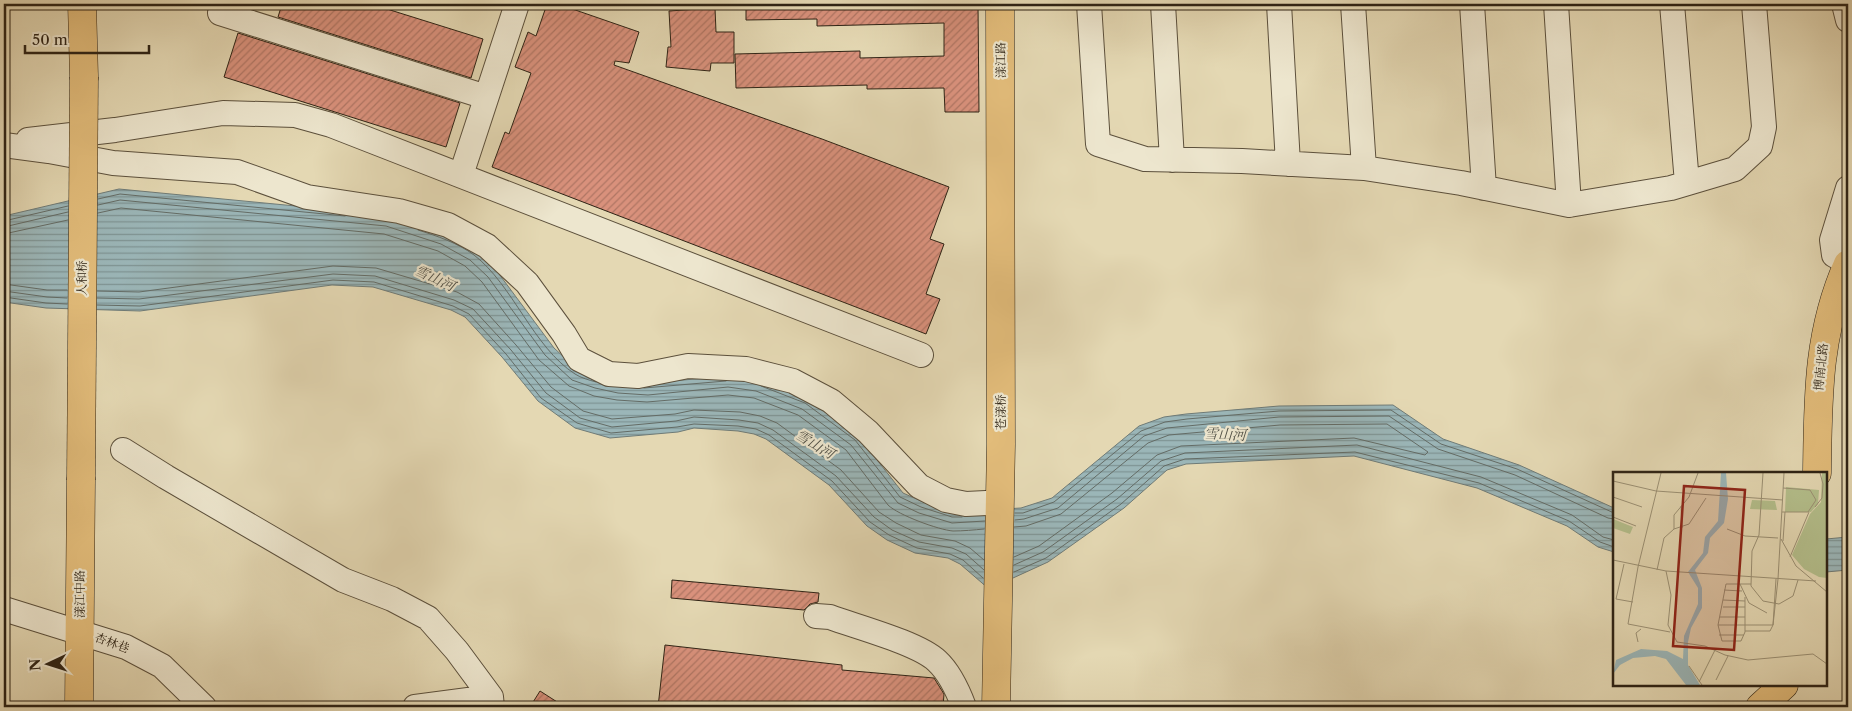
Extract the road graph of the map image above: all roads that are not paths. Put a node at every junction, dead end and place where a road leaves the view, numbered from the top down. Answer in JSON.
{"nodes":[{"id":1,"x":82,"y":4,"type":"edge"},
{"id":2,"x":517,"y":4,"type":"edge"},
{"id":3,"x":1000,"y":4,"type":"edge"},
{"id":4,"x":1089,"y":4,"type":"edge"},
{"id":5,"x":1163,"y":4,"type":"edge"},
{"id":6,"x":1278,"y":4,"type":"edge"},
{"id":7,"x":1352,"y":4,"type":"edge"},
{"id":8,"x":1472,"y":4,"type":"edge"},
{"id":9,"x":1556,"y":4,"type":"edge"},
{"id":10,"x":1672,"y":4,"type":"edge"},
{"id":11,"x":1754,"y":4,"type":"edge"},
{"id":12,"x":1844,"y":4,"type":"edge"},
{"id":13,"x":220,"y":13,"type":"dead end"},
{"id":14,"x":1848,"y":20,"type":"edge"},
{"id":15,"x":486,"y":97,"type":"junction"},
{"id":16,"x":1001,"y":116,"type":"joint"},
{"id":17,"x":4,"y":144,"type":"edge"},
{"id":18,"x":1172,"y":160,"type":"junction"},
{"id":19,"x":1288,"y":164,"type":"junction"},
{"id":20,"x":1364,"y":168,"type":"junction"},
{"id":21,"x":461,"y":175,"type":"junction"},
{"id":22,"x":1687,"y":183,"type":"junction"},
{"id":23,"x":1484,"y":188,"type":"junction"},
{"id":24,"x":1848,"y":188,"type":"edge"},
{"id":25,"x":1569,"y":205,"type":"junction"},
{"id":26,"x":1848,"y":264,"type":"edge"},
{"id":27,"x":921,"y":355,"type":"dead end"},
{"id":28,"x":123,"y":450,"type":"dead end"},
{"id":29,"x":1817,"y":472,"type":"edge"},
{"id":30,"x":81,"y":480,"type":"joint"},
{"id":31,"x":986,"y":503,"type":"dead end"},
{"id":32,"x":4,"y":609,"type":"edge"},
{"id":33,"x":816,"y":616,"type":"dead end"},
{"id":34,"x":80,"y":631,"type":"junction"},
{"id":35,"x":1783,"y":686,"type":"edge"},
{"id":36,"x":491,"y":702,"type":"edge"},
{"id":37,"x":79,"y":707,"type":"edge"},
{"id":38,"x":204,"y":707,"type":"edge"},
{"id":39,"x":415,"y":707,"type":"edge"},
{"id":40,"x":964,"y":707,"type":"edge"},
{"id":41,"x":996,"y":707,"type":"edge"},
{"id":42,"x":1760,"y":707,"type":"edge"}],
"edges":[{"from":1,"to":30,"type":"main road","name":"人和桥","bridge":true},
{"from":2,"to":15,"type":"street"},
{"from":3,"to":16,"type":"main road","name":"漾江路"},
{"from":4,"to":18,"type":"street"},
{"from":5,"to":18,"type":"street"},
{"from":6,"to":19,"type":"street"},
{"from":7,"to":20,"type":"street"},
{"from":8,"to":23,"type":"street"},
{"from":9,"to":25,"type":"street"},
{"from":10,"to":22,"type":"street"},
{"from":11,"to":22,"type":"street"},
{"from":12,"to":14,"type":"street"},
{"from":13,"to":15,"type":"street"},
{"from":15,"to":21,"type":"street"},
{"from":16,"to":41,"type":"main road","name":"苍漾桥"},
{"from":17,"to":21,"type":"street"},
{"from":17,"to":31,"type":"street"},
{"from":18,"to":19,"type":"street"},
{"from":19,"to":20,"type":"street"},
{"from":20,"to":23,"type":"street"},
{"from":21,"to":27,"type":"street"},
{"from":22,"to":25,"type":"street"},
{"from":23,"to":25,"type":"street"},
{"from":24,"to":26,"type":"street"},
{"from":26,"to":29,"type":"main road","name":"博南北路"},
{"from":28,"to":36,"type":"street"},
{"from":30,"to":34,"type":"main road","name":"漾江中路"},
{"from":32,"to":34,"type":"street","name":"杏林巷"},
{"from":33,"to":40,"type":"street"},
{"from":34,"to":37,"type":"main road","name":"漾江中路"},
{"from":34,"to":38,"type":"street","name":"杏林巷"},
{"from":35,"to":42,"type":"main road"},
{"from":36,"to":39,"type":"street"}]}
